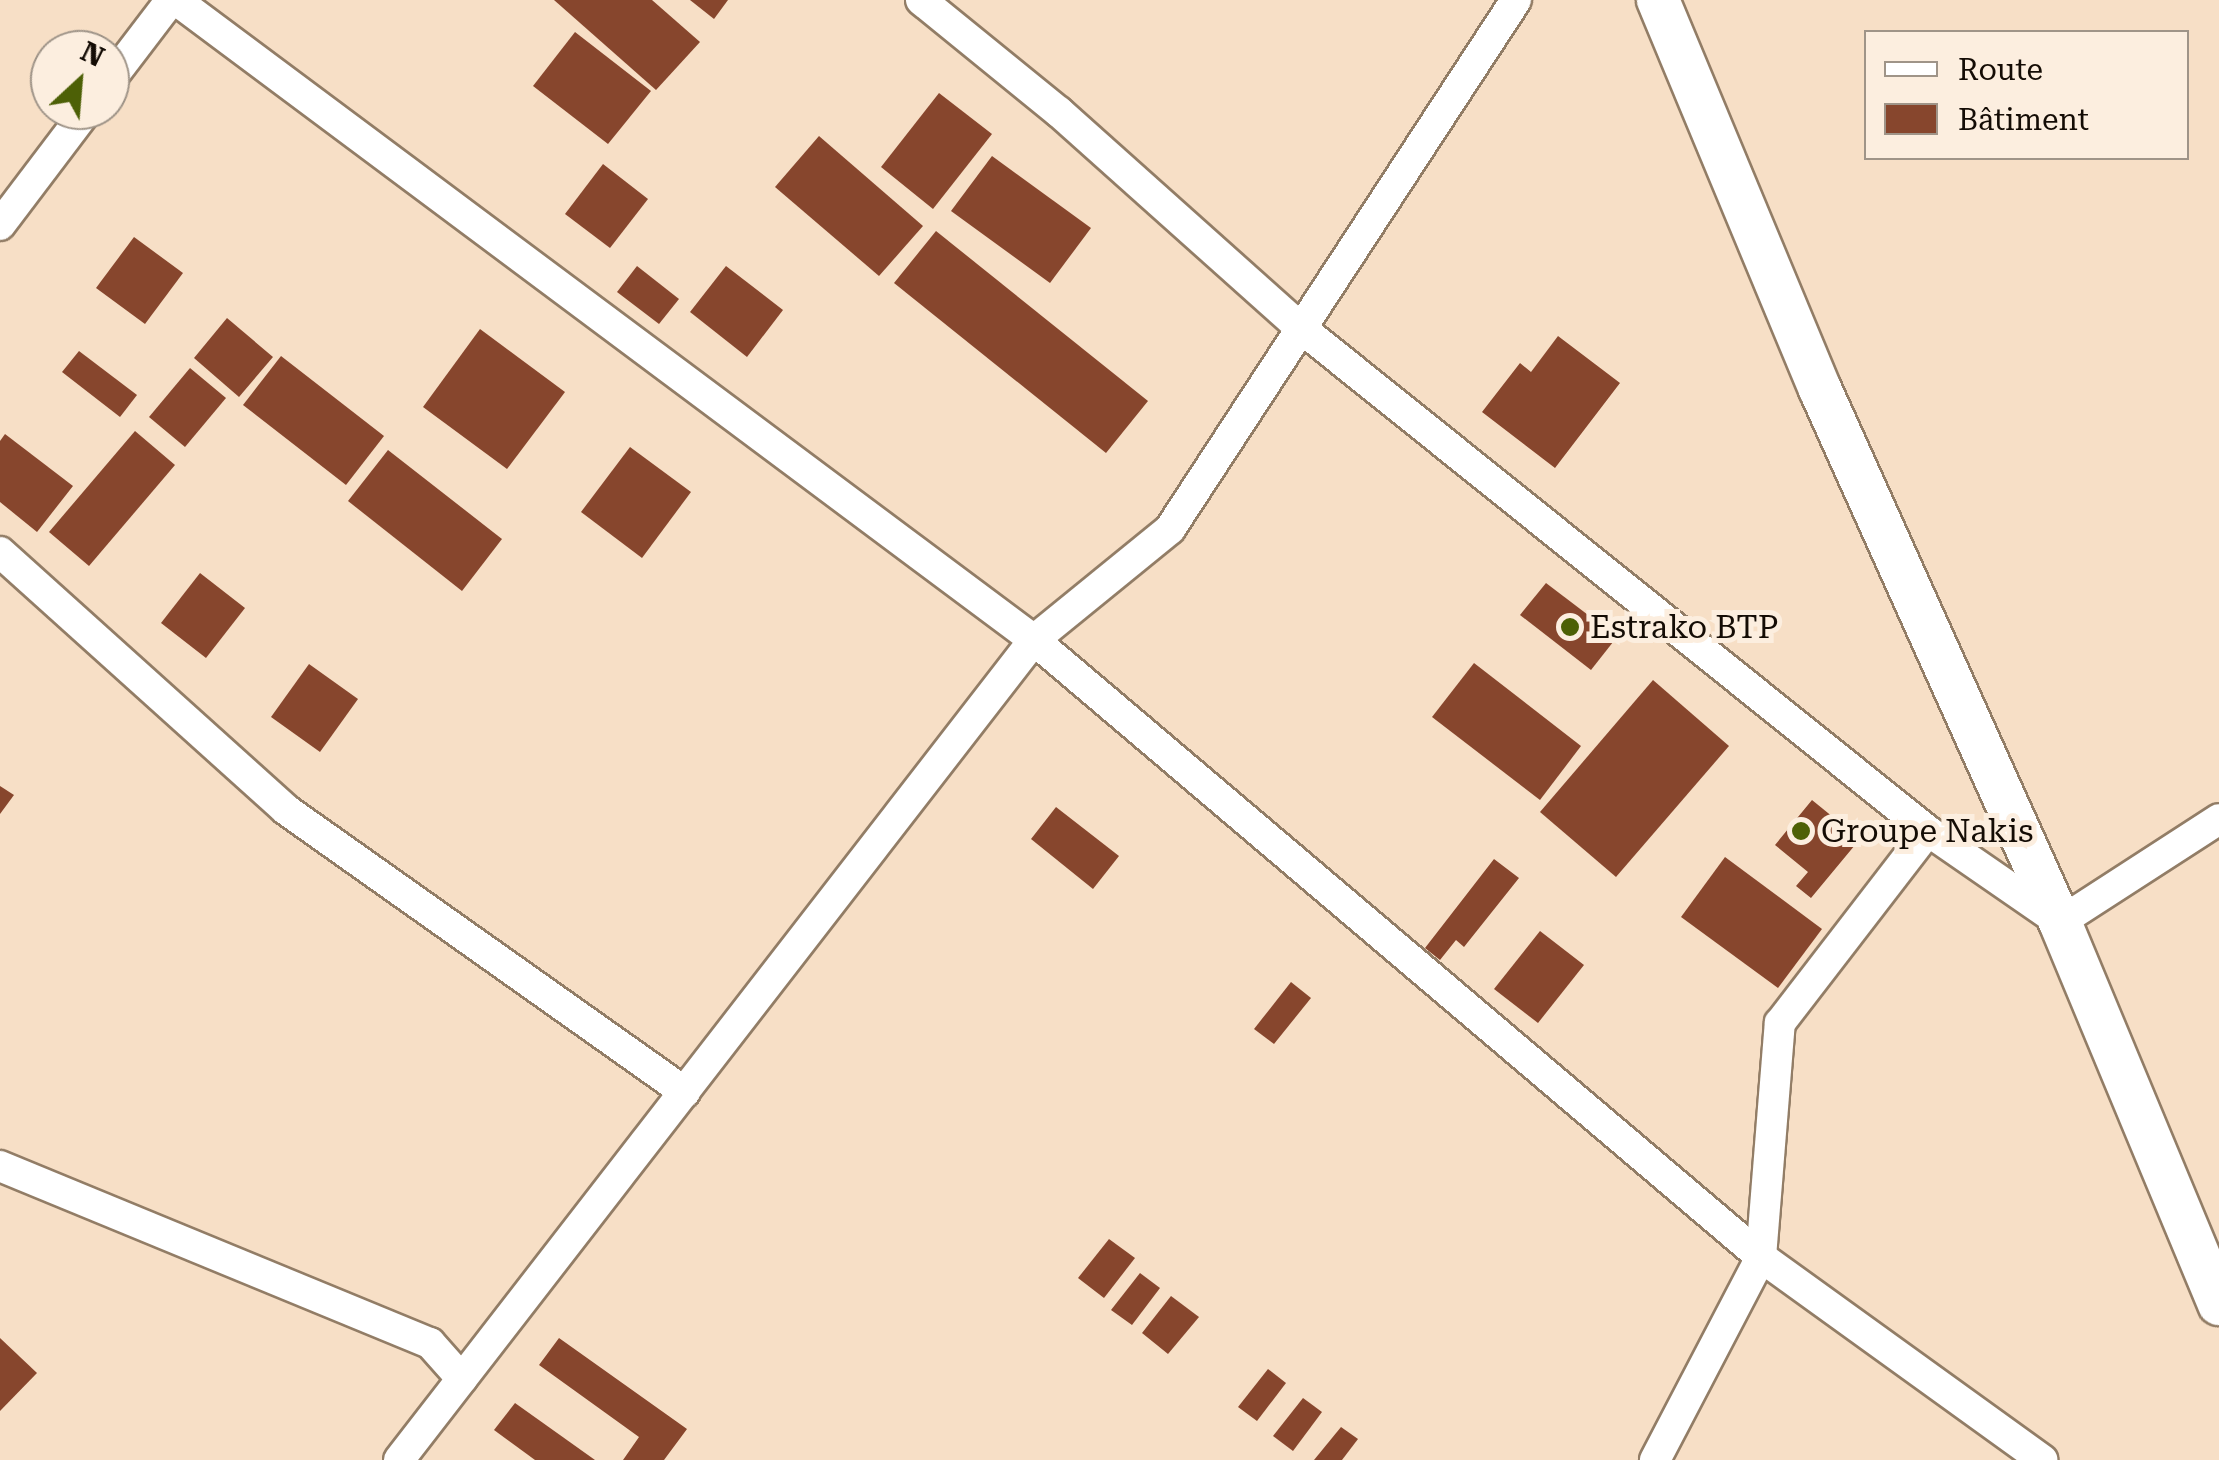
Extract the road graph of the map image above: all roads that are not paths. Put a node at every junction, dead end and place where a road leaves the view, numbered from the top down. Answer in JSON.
{"nodes":[{"id":1,"x":173,"y":0,"type":"edge"},
{"id":2,"x":921,"y":0,"type":"edge"},
{"id":3,"x":1516,"y":0,"type":"edge"},
{"id":4,"x":1658,"y":0,"type":"edge"},
{"id":5,"x":130,"y":55,"type":"edge"},
{"id":6,"x":73,"y":130,"type":"edge"},
{"id":7,"x":0,"y":225,"type":"edge"},
{"id":8,"x":1302,"y":328,"type":"junction"},
{"id":9,"x":0,"y":552,"type":"edge"},
{"id":10,"x":1034,"y":640,"type":"junction"},
{"id":11,"x":2219,"y":819,"type":"edge"},
{"id":12,"x":1928,"y":831,"type":"junction"},
{"id":13,"x":2060,"y":922,"type":"junction"},
{"id":14,"x":685,"y":1092,"type":"junction"},
{"id":15,"x":0,"y":1166,"type":"edge"},
{"id":16,"x":1761,"y":1257,"type":"junction"},
{"id":17,"x":2219,"y":1304,"type":"edge"},
{"id":18,"x":462,"y":1379,"type":"junction"},
{"id":19,"x":398,"y":1460,"type":"edge"},
{"id":20,"x":1656,"y":1460,"type":"edge"},
{"id":21,"x":2042,"y":1460,"type":"edge"}],
"edges":[{"from":1,"to":5,"type":"street"},
{"from":1,"to":10,"type":"street"},
{"from":2,"to":8,"type":"street"},
{"from":3,"to":8,"type":"street"},
{"from":4,"to":13,"type":"main road"},
{"from":6,"to":7,"type":"street"},
{"from":8,"to":10,"type":"street"},
{"from":8,"to":12,"type":"street"},
{"from":9,"to":14,"type":"street"},
{"from":10,"to":14,"type":"street"},
{"from":10,"to":16,"type":"street"},
{"from":11,"to":13,"type":"street"},
{"from":12,"to":13,"type":"street"},
{"from":12,"to":16,"type":"street"},
{"from":13,"to":17,"type":"main road"},
{"from":14,"to":18,"type":"street"},
{"from":15,"to":18,"type":"street"},
{"from":16,"to":20,"type":"street"},
{"from":16,"to":21,"type":"street"},
{"from":18,"to":19,"type":"street"}]}
